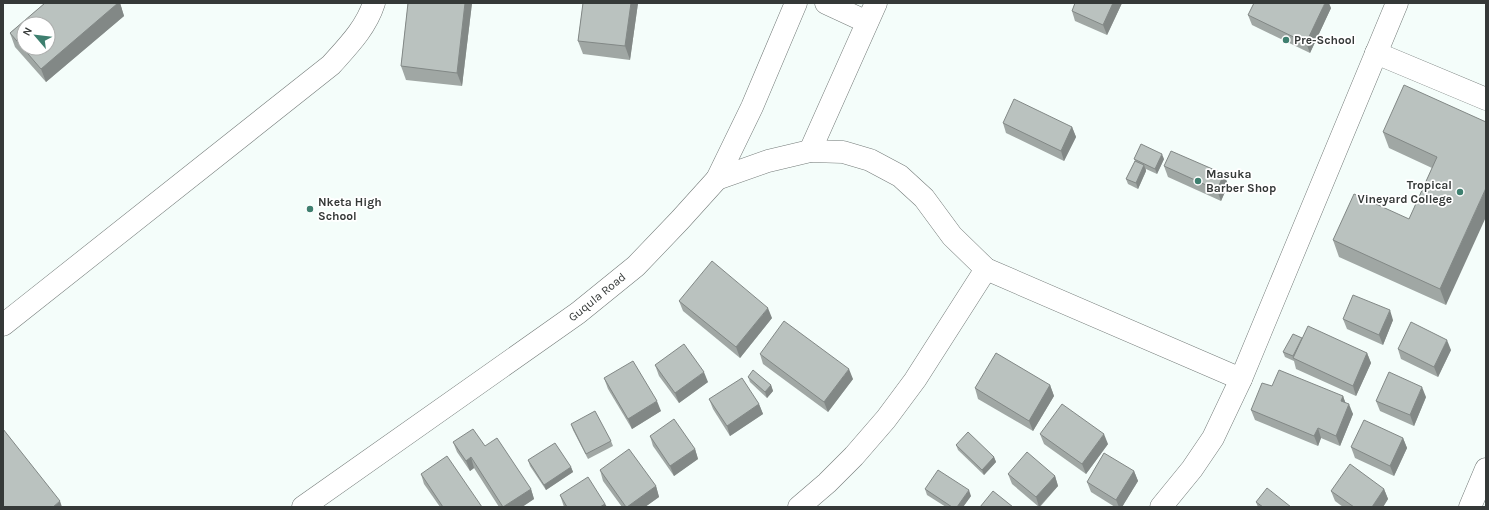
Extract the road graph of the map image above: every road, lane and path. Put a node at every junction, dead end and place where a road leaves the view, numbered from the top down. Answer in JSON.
{"nodes":[{"id":1,"x":374,"y":3,"type":"edge"},
{"id":2,"x":796,"y":3,"type":"edge"},
{"id":3,"x":826,"y":3,"type":"edge"},
{"id":4,"x":1397,"y":3,"type":"edge"},
{"id":5,"x":872,"y":12,"type":"edge"},
{"id":6,"x":1376,"y":53,"type":"junction"},
{"id":7,"x":1486,"y":99,"type":"edge"},
{"id":8,"x":810,"y":151,"type":"junction"},
{"id":9,"x":717,"y":179,"type":"junction"},
{"id":10,"x":986,"y":269,"type":"junction"},
{"id":11,"x":3,"y":325,"type":"edge"},
{"id":12,"x":1241,"y":379,"type":"junction"},
{"id":13,"x":1486,"y":469,"type":"edge"},
{"id":14,"x":303,"y":507,"type":"edge"},
{"id":15,"x":799,"y":507,"type":"edge"},
{"id":16,"x":1161,"y":507,"type":"edge"},
{"id":17,"x":1470,"y":507,"type":"edge"}],
"edges":[{"from":1,"to":11,"type":"street"},
{"from":2,"to":9,"type":"street","name":"Guqula Road"},
{"from":3,"to":5,"type":"street"},
{"from":4,"to":6,"type":"street"},
{"from":5,"to":8,"type":"street"},
{"from":6,"to":7,"type":"street"},
{"from":6,"to":12,"type":"street"},
{"from":8,"to":9,"type":"street"},
{"from":8,"to":10,"type":"street"},
{"from":9,"to":14,"type":"street","name":"Guqula Road"},
{"from":10,"to":12,"type":"street"},
{"from":10,"to":15,"type":"street"},
{"from":12,"to":16,"type":"street"},
{"from":13,"to":17,"type":"street"}]}
